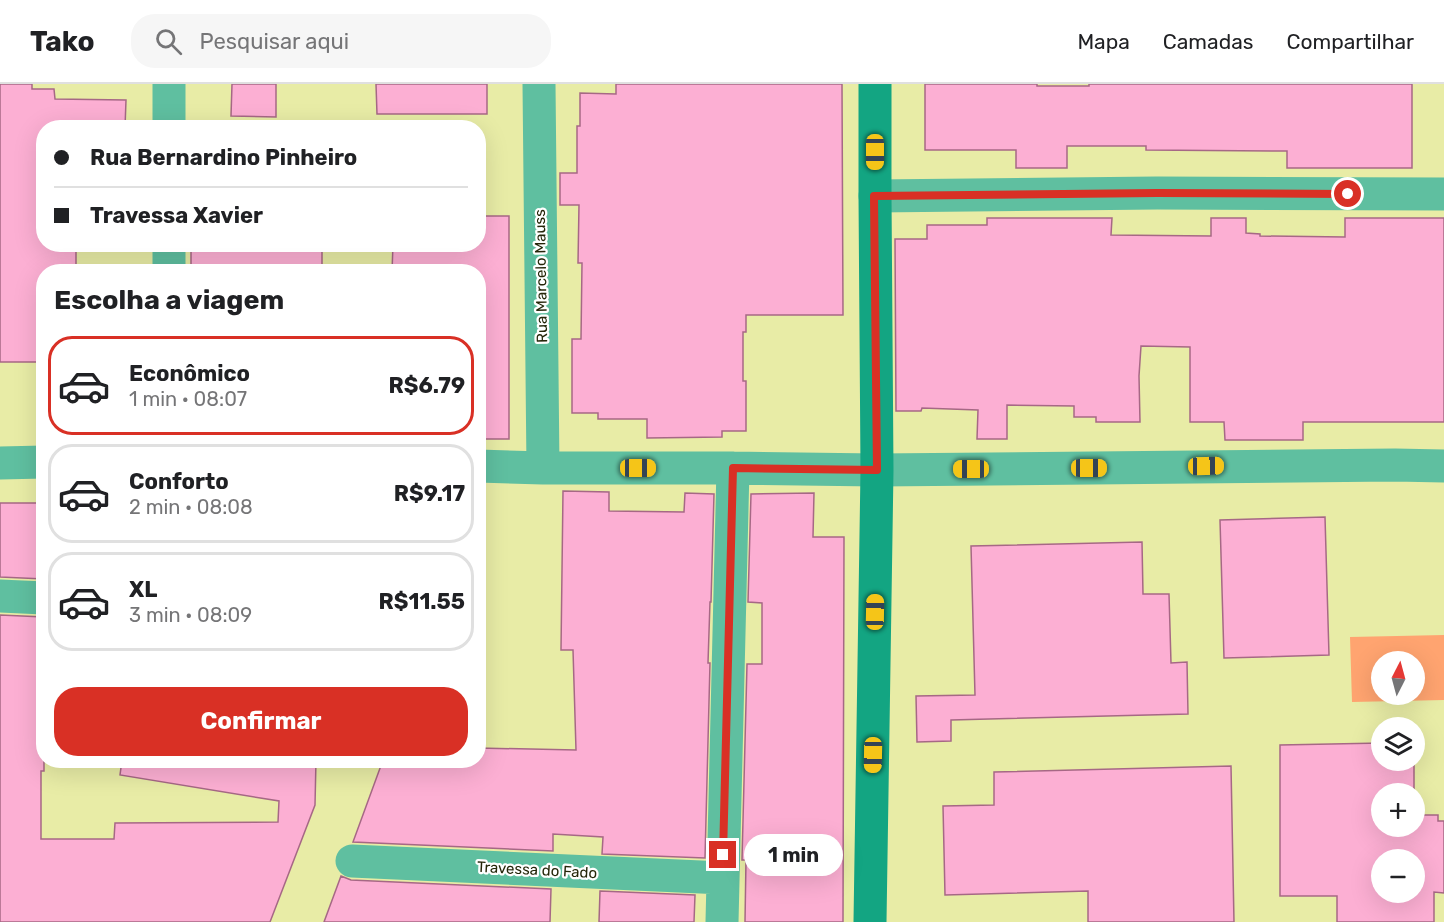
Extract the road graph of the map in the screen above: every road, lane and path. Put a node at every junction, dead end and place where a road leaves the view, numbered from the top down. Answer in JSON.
{"nodes":[{"id":1,"x":169,"y":84,"type":"edge"},
{"id":2,"x":539,"y":84,"type":"edge"},
{"id":3,"x":875,"y":84,"type":"edge"},
{"id":4,"x":169,"y":120,"type":"edge"},
{"id":5,"x":1444,"y":194,"type":"edge"},
{"id":6,"x":874,"y":196,"type":"junction"},
{"id":7,"x":36,"y":462,"type":"edge"},
{"id":8,"x":0,"y":463,"type":"edge"},
{"id":9,"x":486,"y":466,"type":"edge"},
{"id":10,"x":1444,"y":466,"type":"edge"},
{"id":11,"x":543,"y":468,"type":"junction"},
{"id":12,"x":733,"y":468,"type":"junction"},
{"id":13,"x":877,"y":470,"type":"junction"},
{"id":14,"x":0,"y":596,"type":"edge"},
{"id":15,"x":36,"y":598,"type":"edge"},
{"id":16,"x":352,"y":861,"type":"dead end"},
{"id":17,"x":723,"y":878,"type":"junction"},
{"id":18,"x":722,"y":922,"type":"edge"},
{"id":19,"x":870,"y":922,"type":"edge"}],
"edges":[{"from":1,"to":4,"type":"street"},
{"from":2,"to":11,"type":"street","name":"Rua Marcelo Mauss"},
{"from":3,"to":6,"type":"street"},
{"from":5,"to":6,"type":"street"},
{"from":6,"to":13,"type":"street"},
{"from":7,"to":8,"type":"street"},
{"from":9,"to":11,"type":"street"},
{"from":10,"to":13,"type":"street"},
{"from":11,"to":12,"type":"street"},
{"from":12,"to":13,"type":"street"},
{"from":12,"to":17,"type":"street"},
{"from":13,"to":19,"type":"street"},
{"from":14,"to":15,"type":"street"},
{"from":16,"to":17,"type":"street","name":"Travessa do Fado"},
{"from":17,"to":18,"type":"street"}]}
